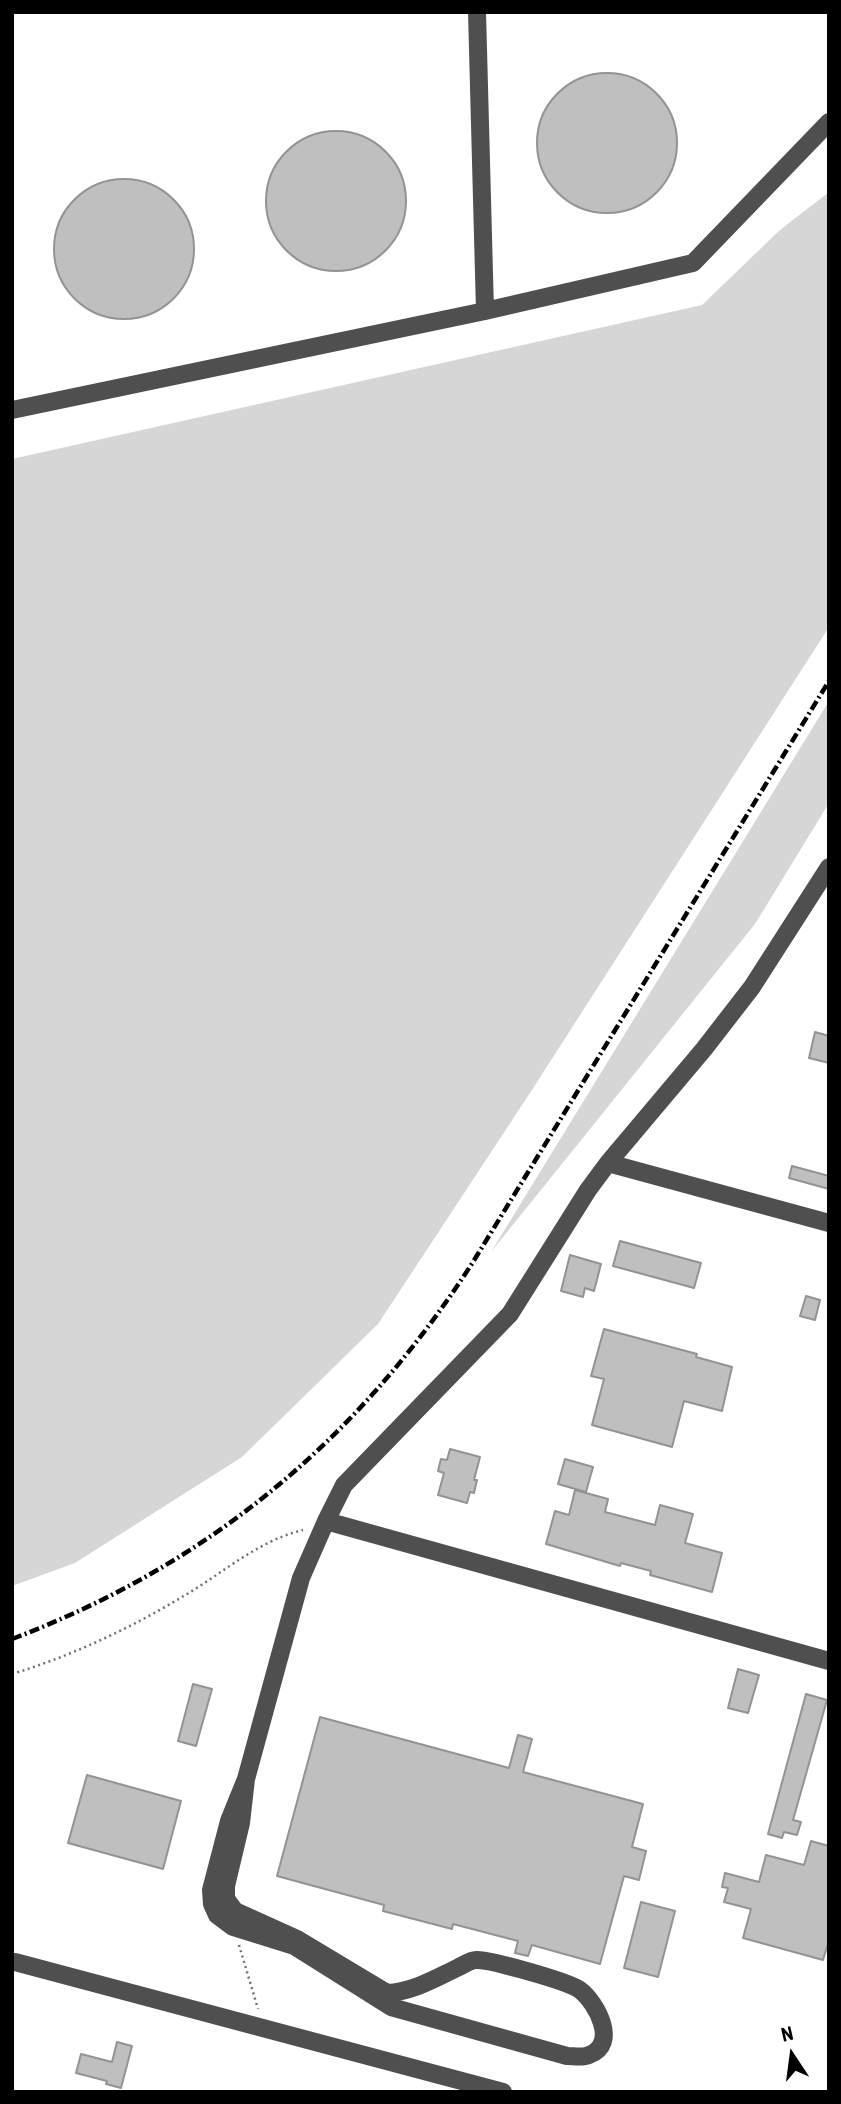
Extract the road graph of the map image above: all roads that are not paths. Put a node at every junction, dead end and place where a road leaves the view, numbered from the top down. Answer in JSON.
{"nodes":[{"id":1,"x":477,"y":12,"type":"edge"},
{"id":2,"x":829,"y":122,"type":"edge"},
{"id":3,"x":485,"y":311,"type":"junction"},
{"id":4,"x":12,"y":410,"type":"edge"},
{"id":5,"x":829,"y":867,"type":"edge"},
{"id":6,"x":608,"y":1163,"type":"junction"},
{"id":7,"x":829,"y":1223,"type":"edge"},
{"id":8,"x":326,"y":1521,"type":"junction"},
{"id":9,"x":829,"y":1661,"type":"edge"},
{"id":10,"x":246,"y":1779,"type":"junction"},
{"id":11,"x":15,"y":1962,"type":"dead end"},
{"id":12,"x":503,"y":2092,"type":"edge"}],
"edges":[{"from":1,"to":3,"type":"lane"},
{"from":2,"to":3,"type":"lane"},
{"from":3,"to":4,"type":"lane"},
{"from":5,"to":6,"type":"lane"},
{"from":6,"to":7,"type":"lane"},
{"from":6,"to":8,"type":"lane"},
{"from":8,"to":9,"type":"lane"},
{"from":8,"to":10,"type":"lane"},
{"from":10,"to":10,"type":"lane"},
{"from":11,"to":12,"type":"lane"}]}
